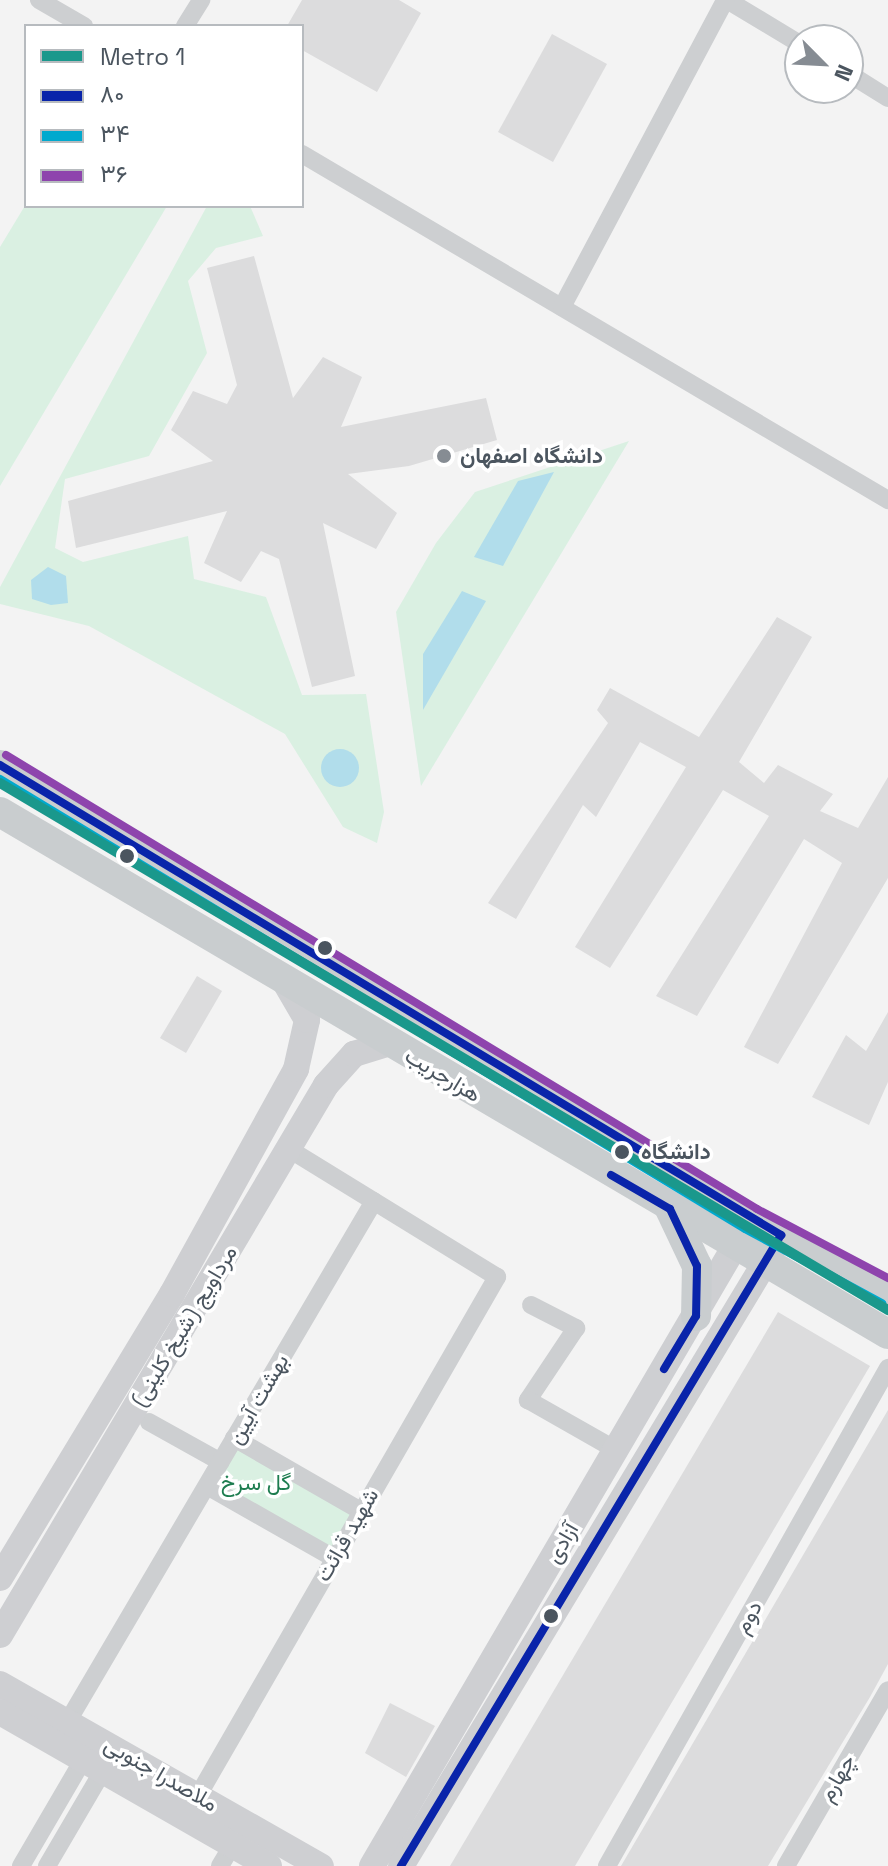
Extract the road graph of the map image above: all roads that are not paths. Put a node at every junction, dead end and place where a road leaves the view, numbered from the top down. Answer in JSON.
{"nodes":[{"id":1,"x":39,"y":0,"type":"edge"},
{"id":2,"x":201,"y":0,"type":"edge"},
{"id":3,"x":726,"y":0,"type":"edge"},
{"id":4,"x":81,"y":24,"type":"edge"},
{"id":5,"x":186,"y":24,"type":"edge"},
{"id":6,"x":784,"y":34,"type":"edge"},
{"id":7,"x":864,"y":83,"type":"edge"},
{"id":8,"x":888,"y":98,"type":"edge"},
{"id":9,"x":304,"y":155,"type":"edge"},
{"id":10,"x":562,"y":307,"type":"junction"},
{"id":11,"x":888,"y":500,"type":"edge"},
{"id":12,"x":0,"y":765,"type":"edge"},
{"id":13,"x":0,"y":812,"type":"edge"},
{"id":14,"x":283,"y":979,"type":"junction"},
{"id":15,"x":391,"y":1043,"type":"junction"},
{"id":16,"x":289,"y":1149,"type":"junction"},
{"id":17,"x":374,"y":1201,"type":"junction"},
{"id":18,"x":670,"y":1209,"type":"junction"},
{"id":19,"x":751,"y":1219,"type":"junction"},
{"id":20,"x":781,"y":1235,"type":"junction"},
{"id":21,"x":735,"y":1248,"type":"junction"},
{"id":22,"x":765,"y":1265,"type":"junction"},
{"id":23,"x":888,"y":1292,"type":"edge"},
{"id":24,"x":172,"y":1294,"type":"junction"},
{"id":25,"x":531,"y":1305,"type":"dead end"},
{"id":26,"x":195,"y":1308,"type":"junction"},
{"id":27,"x":696,"y":1316,"type":"junction"},
{"id":28,"x":888,"y":1334,"type":"edge"},
{"id":29,"x":888,"y":1368,"type":"edge"},
{"id":30,"x":149,"y":1422,"type":"dead end"},
{"id":31,"x":234,"y":1438,"type":"junction"},
{"id":32,"x":616,"y":1450,"type":"junction"},
{"id":33,"x":221,"y":1462,"type":"junction"},
{"id":34,"x":207,"y":1486,"type":"junction"},
{"id":35,"x":361,"y":1511,"type":"junction"},
{"id":36,"x":334,"y":1558,"type":"junction"},
{"id":37,"x":0,"y":1578,"type":"edge"},
{"id":38,"x":0,"y":1635,"type":"edge"},
{"id":39,"x":498,"y":1654,"type":"junction"},
{"id":40,"x":521,"y":1668,"type":"junction"},
{"id":41,"x":0,"y":1684,"type":"edge"},
{"id":42,"x":887,"y":1696,"type":"edge"},
{"id":43,"x":0,"y":1712,"type":"edge"},
{"id":44,"x":68,"y":1721,"type":"junction"},
{"id":45,"x":94,"y":1764,"type":"junction"},
{"id":46,"x":199,"y":1794,"type":"junction"},
{"id":47,"x":422,"y":1831,"type":"junction"},
{"id":48,"x":226,"y":1855,"type":"edge"},
{"id":49,"x":21,"y":1866,"type":"edge"},
{"id":50,"x":47,"y":1866,"type":"edge"},
{"id":51,"x":269,"y":1866,"type":"edge"},
{"id":52,"x":321,"y":1866,"type":"edge"},
{"id":53,"x":372,"y":1866,"type":"edge"},
{"id":54,"x":401,"y":1866,"type":"edge"},
{"id":55,"x":410,"y":1866,"type":"edge"},
{"id":56,"x":607,"y":1866,"type":"edge"},
{"id":57,"x":786,"y":1866,"type":"edge"}],
"edges":[{"from":1,"to":4,"type":"street"},
{"from":2,"to":5,"type":"street"},
{"from":3,"to":6,"type":"street"},
{"from":3,"to":10,"type":"street"},
{"from":7,"to":8,"type":"street"},
{"from":9,"to":10,"type":"street"},
{"from":10,"to":11,"type":"street"},
{"from":12,"to":19,"type":"main road"},
{"from":13,"to":14,"type":"main road","name":"هزارجریب"},
{"from":14,"to":15,"type":"main road","name":"هزارجریب"},
{"from":14,"to":24,"type":"main road","name":"مرداویج (شیخ کلینی)"},
{"from":15,"to":16,"type":"main road","name":"مرداویج (شیخ کلینی)"},
{"from":15,"to":18,"type":"main road","name":"هزارجریب"},
{"from":16,"to":17,"type":"street"},
{"from":16,"to":26,"type":"main road","name":"مرداویج (شیخ کلینی)"},
{"from":17,"to":31,"type":"street","name":"بهشت آیین"},
{"from":17,"to":35,"type":"street","name":"شهید قرائت"},
{"from":18,"to":21,"type":"main road","name":"هزارجریب"},
{"from":18,"to":27,"type":"main road"},
{"from":19,"to":20,"type":"main road"},
{"from":19,"to":21,"type":"main road","name":"آزادی"},
{"from":20,"to":22,"type":"main road","name":"آزادی"},
{"from":20,"to":23,"type":"main road"},
{"from":21,"to":22,"type":"main road","name":"هزارجریب"},
{"from":21,"to":27,"type":"main road","name":"آزادی"},
{"from":22,"to":28,"type":"main road","name":"هزارجریب"},
{"from":22,"to":40,"type":"main road","name":"آزادی"},
{"from":24,"to":26,"type":"main road"},
{"from":24,"to":37,"type":"main road","name":"مرداویج (شیخ کلینی)"},
{"from":25,"to":32,"type":"street"},
{"from":26,"to":38,"type":"main road","name":"مرداویج (شیخ کلینی)"},
{"from":27,"to":32,"type":"main road","name":"آزادی"},
{"from":29,"to":56,"type":"street","name":"دوم"},
{"from":30,"to":33,"type":"street"},
{"from":31,"to":33,"type":"street","name":"بهشت آیین"},
{"from":31,"to":35,"type":"street"},
{"from":32,"to":39,"type":"main road","name":"آزادی"},
{"from":33,"to":34,"type":"street","name":"بهشت آیین"},
{"from":34,"to":36,"type":"street"},
{"from":34,"to":44,"type":"street","name":"بهشت آیین"},
{"from":35,"to":36,"type":"street","name":"شهید قرائت"},
{"from":36,"to":46,"type":"street","name":"شهید قرائت"},
{"from":39,"to":40,"type":"main road"},
{"from":39,"to":53,"type":"main road","name":"آزادی"},
{"from":40,"to":47,"type":"main road","name":"آزادی"},
{"from":41,"to":44,"type":"main road","name":"ملاصدرا جنوبی"},
{"from":42,"to":57,"type":"street","name":"چهارم"},
{"from":43,"to":45,"type":"main road","name":"ملاصدرا جنوبی"},
{"from":44,"to":46,"type":"main road","name":"ملاصدرا جنوبی"},
{"from":45,"to":48,"type":"main road","name":"ملاصدرا جنوبی"},
{"from":45,"to":49,"type":"street"},
{"from":45,"to":50,"type":"street"},
{"from":46,"to":52,"type":"main road","name":"ملاصدرا جنوبی"},
{"from":47,"to":54,"type":"main road","name":"آزادی"},
{"from":47,"to":55,"type":"main road"},
{"from":48,"to":51,"type":"main road","name":"ملاصدرا جنوبی"}]}
